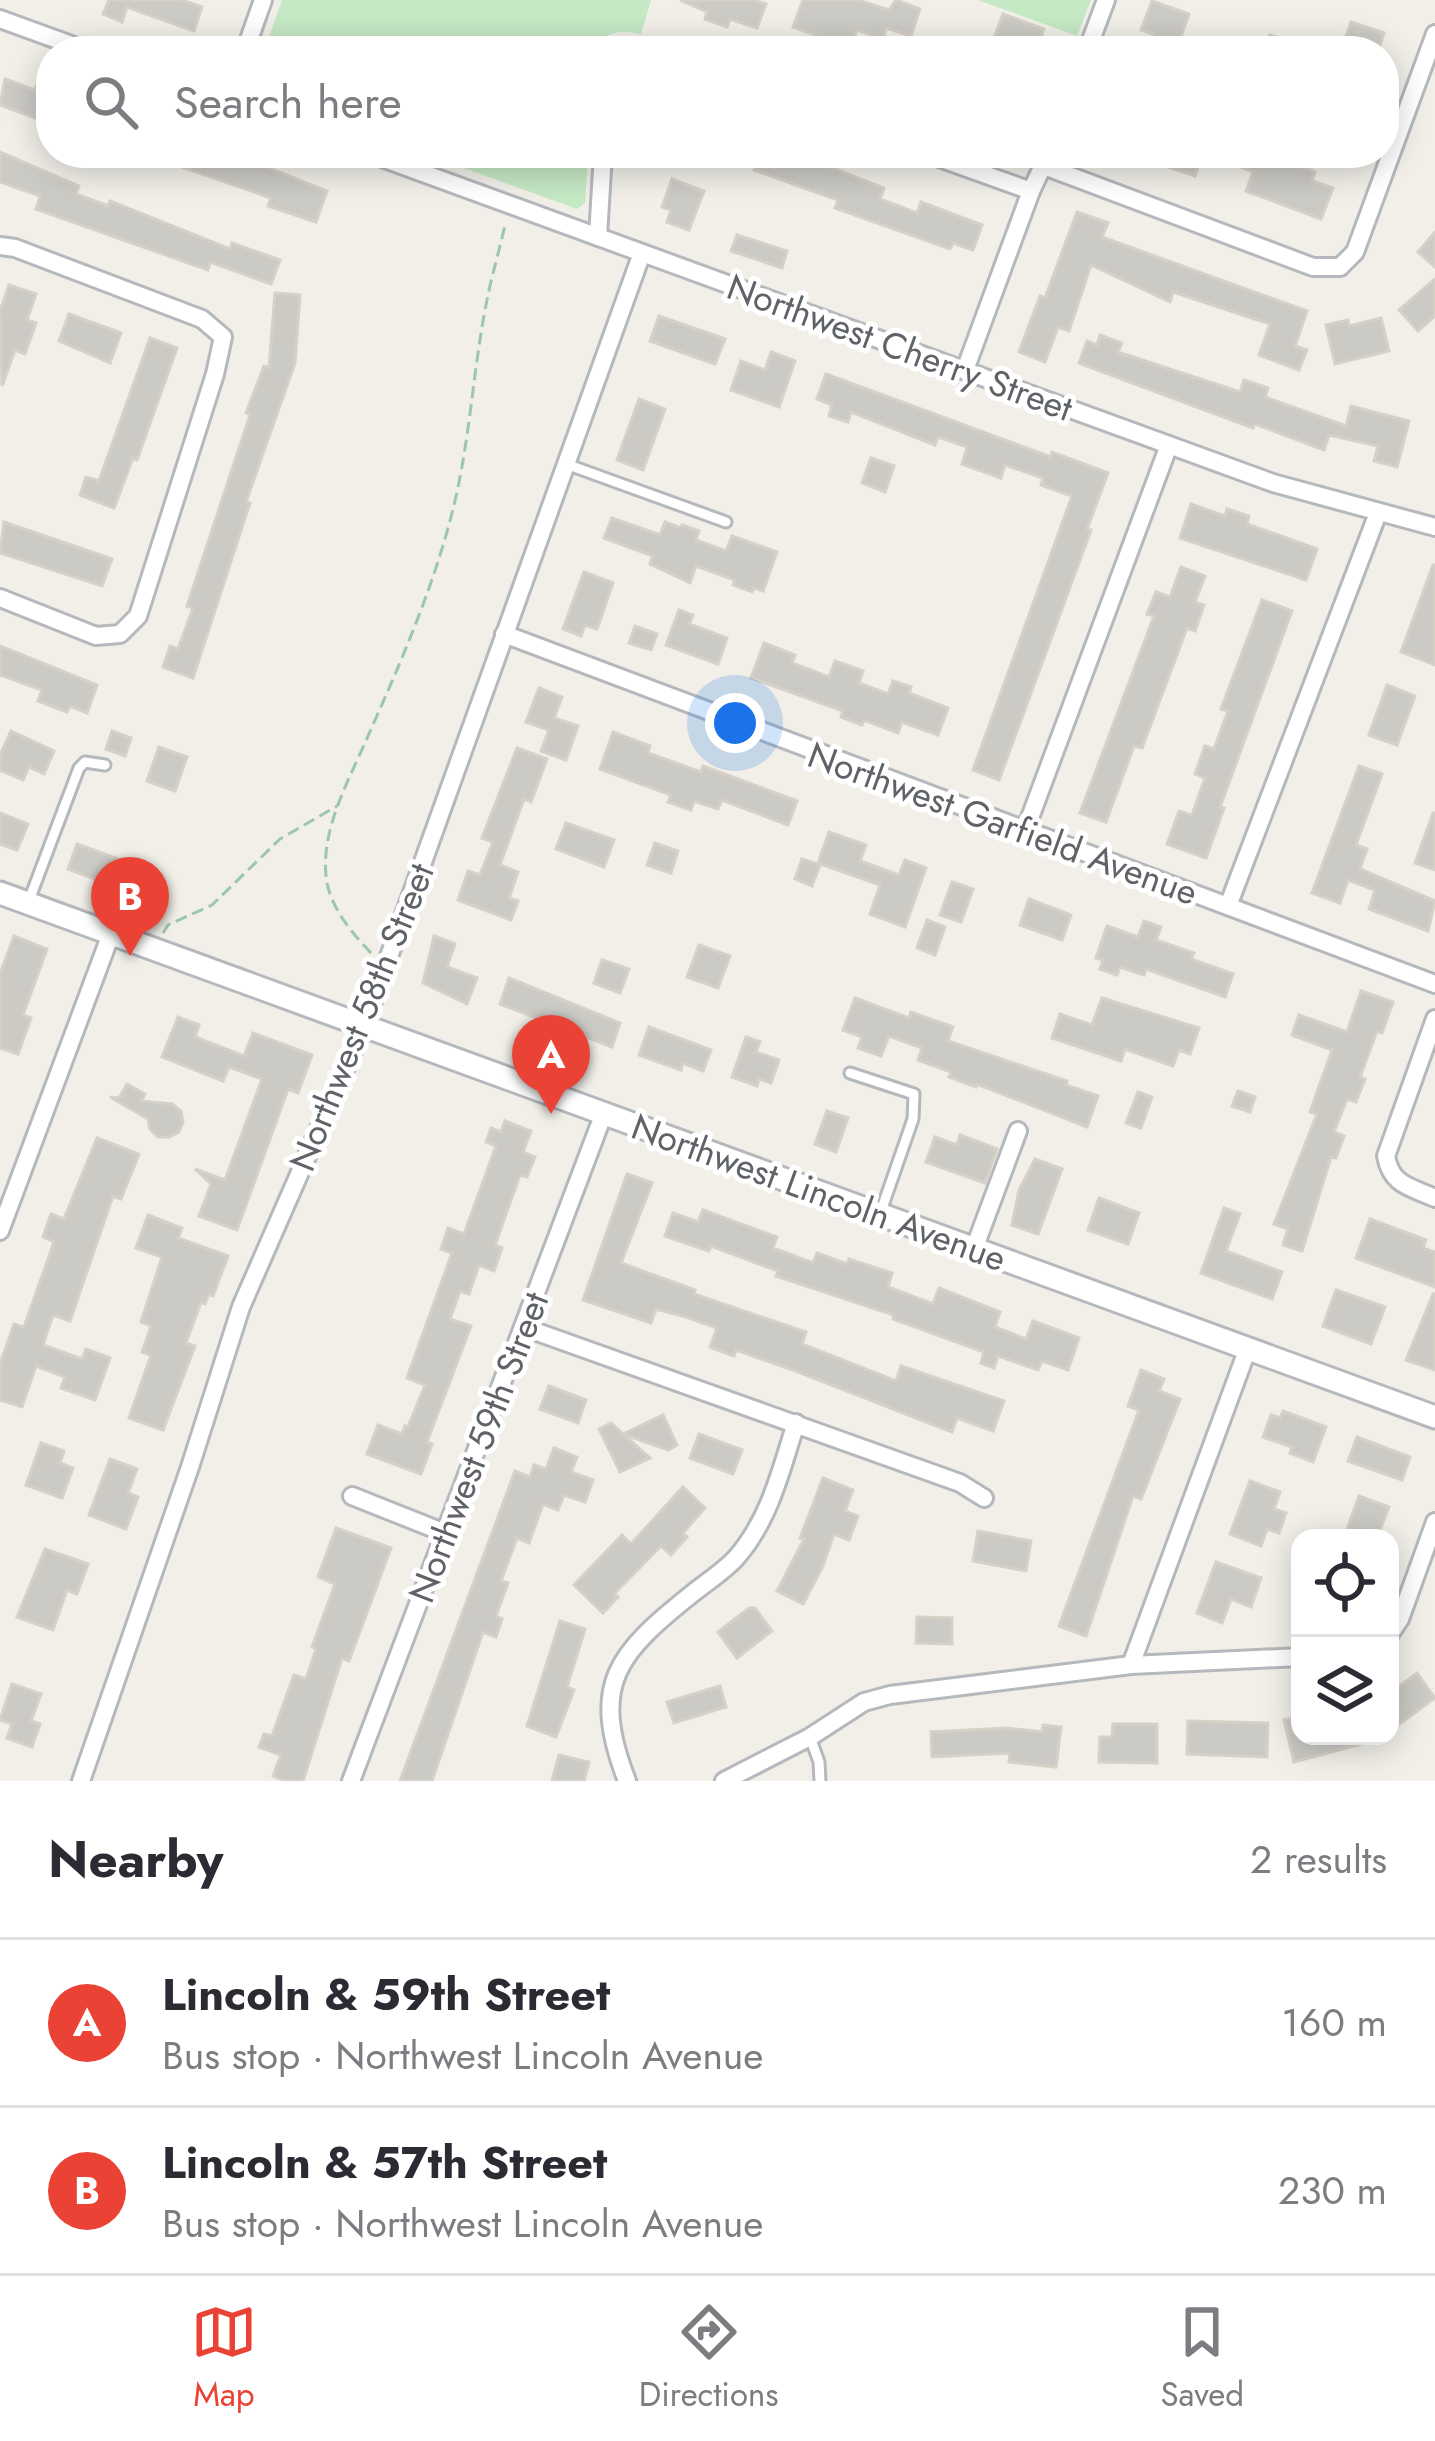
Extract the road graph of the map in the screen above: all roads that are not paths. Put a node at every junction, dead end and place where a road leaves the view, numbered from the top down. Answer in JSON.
{"nodes":[{"id":1,"x":263,"y":0,"type":"edge"},
{"id":2,"x":1106,"y":0,"type":"edge"},
{"id":3,"x":0,"y":19,"type":"edge"},
{"id":4,"x":1435,"y":34,"type":"edge"},
{"id":5,"x":47,"y":36,"type":"edge"},
{"id":6,"x":250,"y":36,"type":"edge"},
{"id":7,"x":1093,"y":36,"type":"edge"},
{"id":8,"x":1399,"y":132,"type":"edge"},
{"id":9,"x":409,"y":168,"type":"edge"},
{"id":10,"x":602,"y":168,"type":"edge"},
{"id":11,"x":967,"y":168,"type":"edge"},
{"id":12,"x":1043,"y":168,"type":"edge"},
{"id":13,"x":1067,"y":168,"type":"edge"},
{"id":14,"x":1386,"y":168,"type":"edge"},
{"id":15,"x":1031,"y":191,"type":"junction"},
{"id":16,"x":598,"y":237,"type":"junction"},
{"id":17,"x":0,"y":246,"type":"edge"},
{"id":18,"x":642,"y":253,"type":"junction"},
{"id":19,"x":965,"y":370,"type":"junction"},
{"id":20,"x":1169,"y":445,"type":"junction"},
{"id":21,"x":566,"y":464,"type":"junction"},
{"id":22,"x":1378,"y":513,"type":"junction"},
{"id":23,"x":726,"y":522,"type":"dead end"},
{"id":24,"x":1435,"y":527,"type":"edge"},
{"id":25,"x":0,"y":598,"type":"edge"},
{"id":26,"x":504,"y":634,"type":"junction"},
{"id":27,"x":105,"y":765,"type":"dead end"},
{"id":28,"x":1025,"y":831,"type":"junction"},
{"id":29,"x":0,"y":893,"type":"edge"},
{"id":30,"x":28,"y":903,"type":"junction"},
{"id":31,"x":1228,"y":907,"type":"junction"},
{"id":32,"x":111,"y":934,"type":"junction"},
{"id":33,"x":1435,"y":984,"type":"edge"},
{"id":34,"x":1435,"y":1019,"type":"edge"},
{"id":35,"x":364,"y":1026,"type":"junction"},
{"id":36,"x":850,"y":1073,"type":"dead end"},
{"id":37,"x":604,"y":1113,"type":"junction"},
{"id":38,"x":1018,"y":1131,"type":"dead end"},
{"id":39,"x":1435,"y":1198,"type":"edge"},
{"id":40,"x":4,"y":1208,"type":"edge"},
{"id":41,"x":880,"y":1214,"type":"junction"},
{"id":42,"x":0,"y":1231,"type":"edge"},
{"id":43,"x":974,"y":1249,"type":"junction"},
{"id":44,"x":523,"y":1327,"type":"junction"},
{"id":45,"x":1248,"y":1348,"type":"junction"},
{"id":46,"x":1435,"y":1417,"type":"edge"},
{"id":47,"x":796,"y":1423,"type":"junction"},
{"id":48,"x":352,"y":1496,"type":"dead end"},
{"id":49,"x":984,"y":1498,"type":"dead end"},
{"id":50,"x":1435,"y":1522,"type":"edge"},
{"id":51,"x":445,"y":1533,"type":"junction"},
{"id":52,"x":1399,"y":1620,"type":"edge"},
{"id":53,"x":1291,"y":1657,"type":"edge"},
{"id":54,"x":1132,"y":1665,"type":"junction"},
{"id":55,"x":810,"y":1737,"type":"junction"},
{"id":56,"x":81,"y":1781,"type":"edge"},
{"id":57,"x":351,"y":1781,"type":"edge"},
{"id":58,"x":627,"y":1781,"type":"edge"},
{"id":59,"x":724,"y":1781,"type":"edge"},
{"id":60,"x":820,"y":1781,"type":"edge"}],
"edges":[{"from":1,"to":6,"type":"street"},
{"from":2,"to":7,"type":"street"},
{"from":3,"to":5,"type":"street"},
{"from":4,"to":8,"type":"street"},
{"from":9,"to":16,"type":"street","name":"Northwest Cherry Street"},
{"from":10,"to":16,"type":"street"},
{"from":11,"to":15,"type":"street"},
{"from":12,"to":15,"type":"street"},
{"from":13,"to":14,"type":"street"},
{"from":15,"to":19,"type":"street"},
{"from":16,"to":18,"type":"street","name":"Northwest Cherry Street"},
{"from":17,"to":25,"type":"street"},
{"from":18,"to":19,"type":"street","name":"Northwest Cherry Street"},
{"from":18,"to":21,"type":"street","name":"Northwest 58th Street"},
{"from":19,"to":20,"type":"street","name":"Northwest Cherry Street"},
{"from":20,"to":22,"type":"street","name":"Northwest Cherry Street"},
{"from":20,"to":28,"type":"street"},
{"from":21,"to":23,"type":"lane"},
{"from":21,"to":26,"type":"street","name":"Northwest 58th Street"},
{"from":22,"to":24,"type":"street","name":"Northwest Cherry Street"},
{"from":22,"to":31,"type":"street"},
{"from":26,"to":28,"type":"street","name":"Northwest Garfield Avenue"},
{"from":26,"to":35,"type":"street","name":"Northwest 58th Street"},
{"from":27,"to":30,"type":"lane"},
{"from":28,"to":31,"type":"street","name":"Northwest Garfield Avenue"},
{"from":29,"to":30,"type":"street","name":"Northwest Lincoln Avenue"},
{"from":30,"to":32,"type":"street","name":"Northwest Lincoln Avenue"},
{"from":31,"to":33,"type":"street","name":"Northwest Garfield Avenue"},
{"from":32,"to":35,"type":"street","name":"Northwest Lincoln Avenue"},
{"from":32,"to":40,"type":"street"},
{"from":34,"to":39,"type":"street"},
{"from":35,"to":37,"type":"street","name":"Northwest Lincoln Avenue"},
{"from":35,"to":56,"type":"street","name":"Northwest 58th Street"},
{"from":36,"to":41,"type":"lane"},
{"from":37,"to":41,"type":"street","name":"Northwest Lincoln Avenue"},
{"from":37,"to":44,"type":"street","name":"Northwest 59th Street"},
{"from":38,"to":43,"type":"street"},
{"from":40,"to":42,"type":"street"},
{"from":41,"to":43,"type":"street","name":"Northwest Lincoln Avenue"},
{"from":43,"to":45,"type":"street","name":"Northwest Lincoln Avenue"},
{"from":44,"to":47,"type":"street"},
{"from":44,"to":51,"type":"street","name":"Northwest 59th Street"},
{"from":45,"to":46,"type":"street","name":"Northwest Lincoln Avenue"},
{"from":45,"to":54,"type":"street"},
{"from":47,"to":49,"type":"street"},
{"from":47,"to":58,"type":"street"},
{"from":48,"to":51,"type":"street"},
{"from":50,"to":52,"type":"street"},
{"from":51,"to":57,"type":"street","name":"Northwest 59th Street"},
{"from":53,"to":54,"type":"street"},
{"from":54,"to":55,"type":"street"},
{"from":55,"to":59,"type":"street"},
{"from":55,"to":60,"type":"lane"}]}
